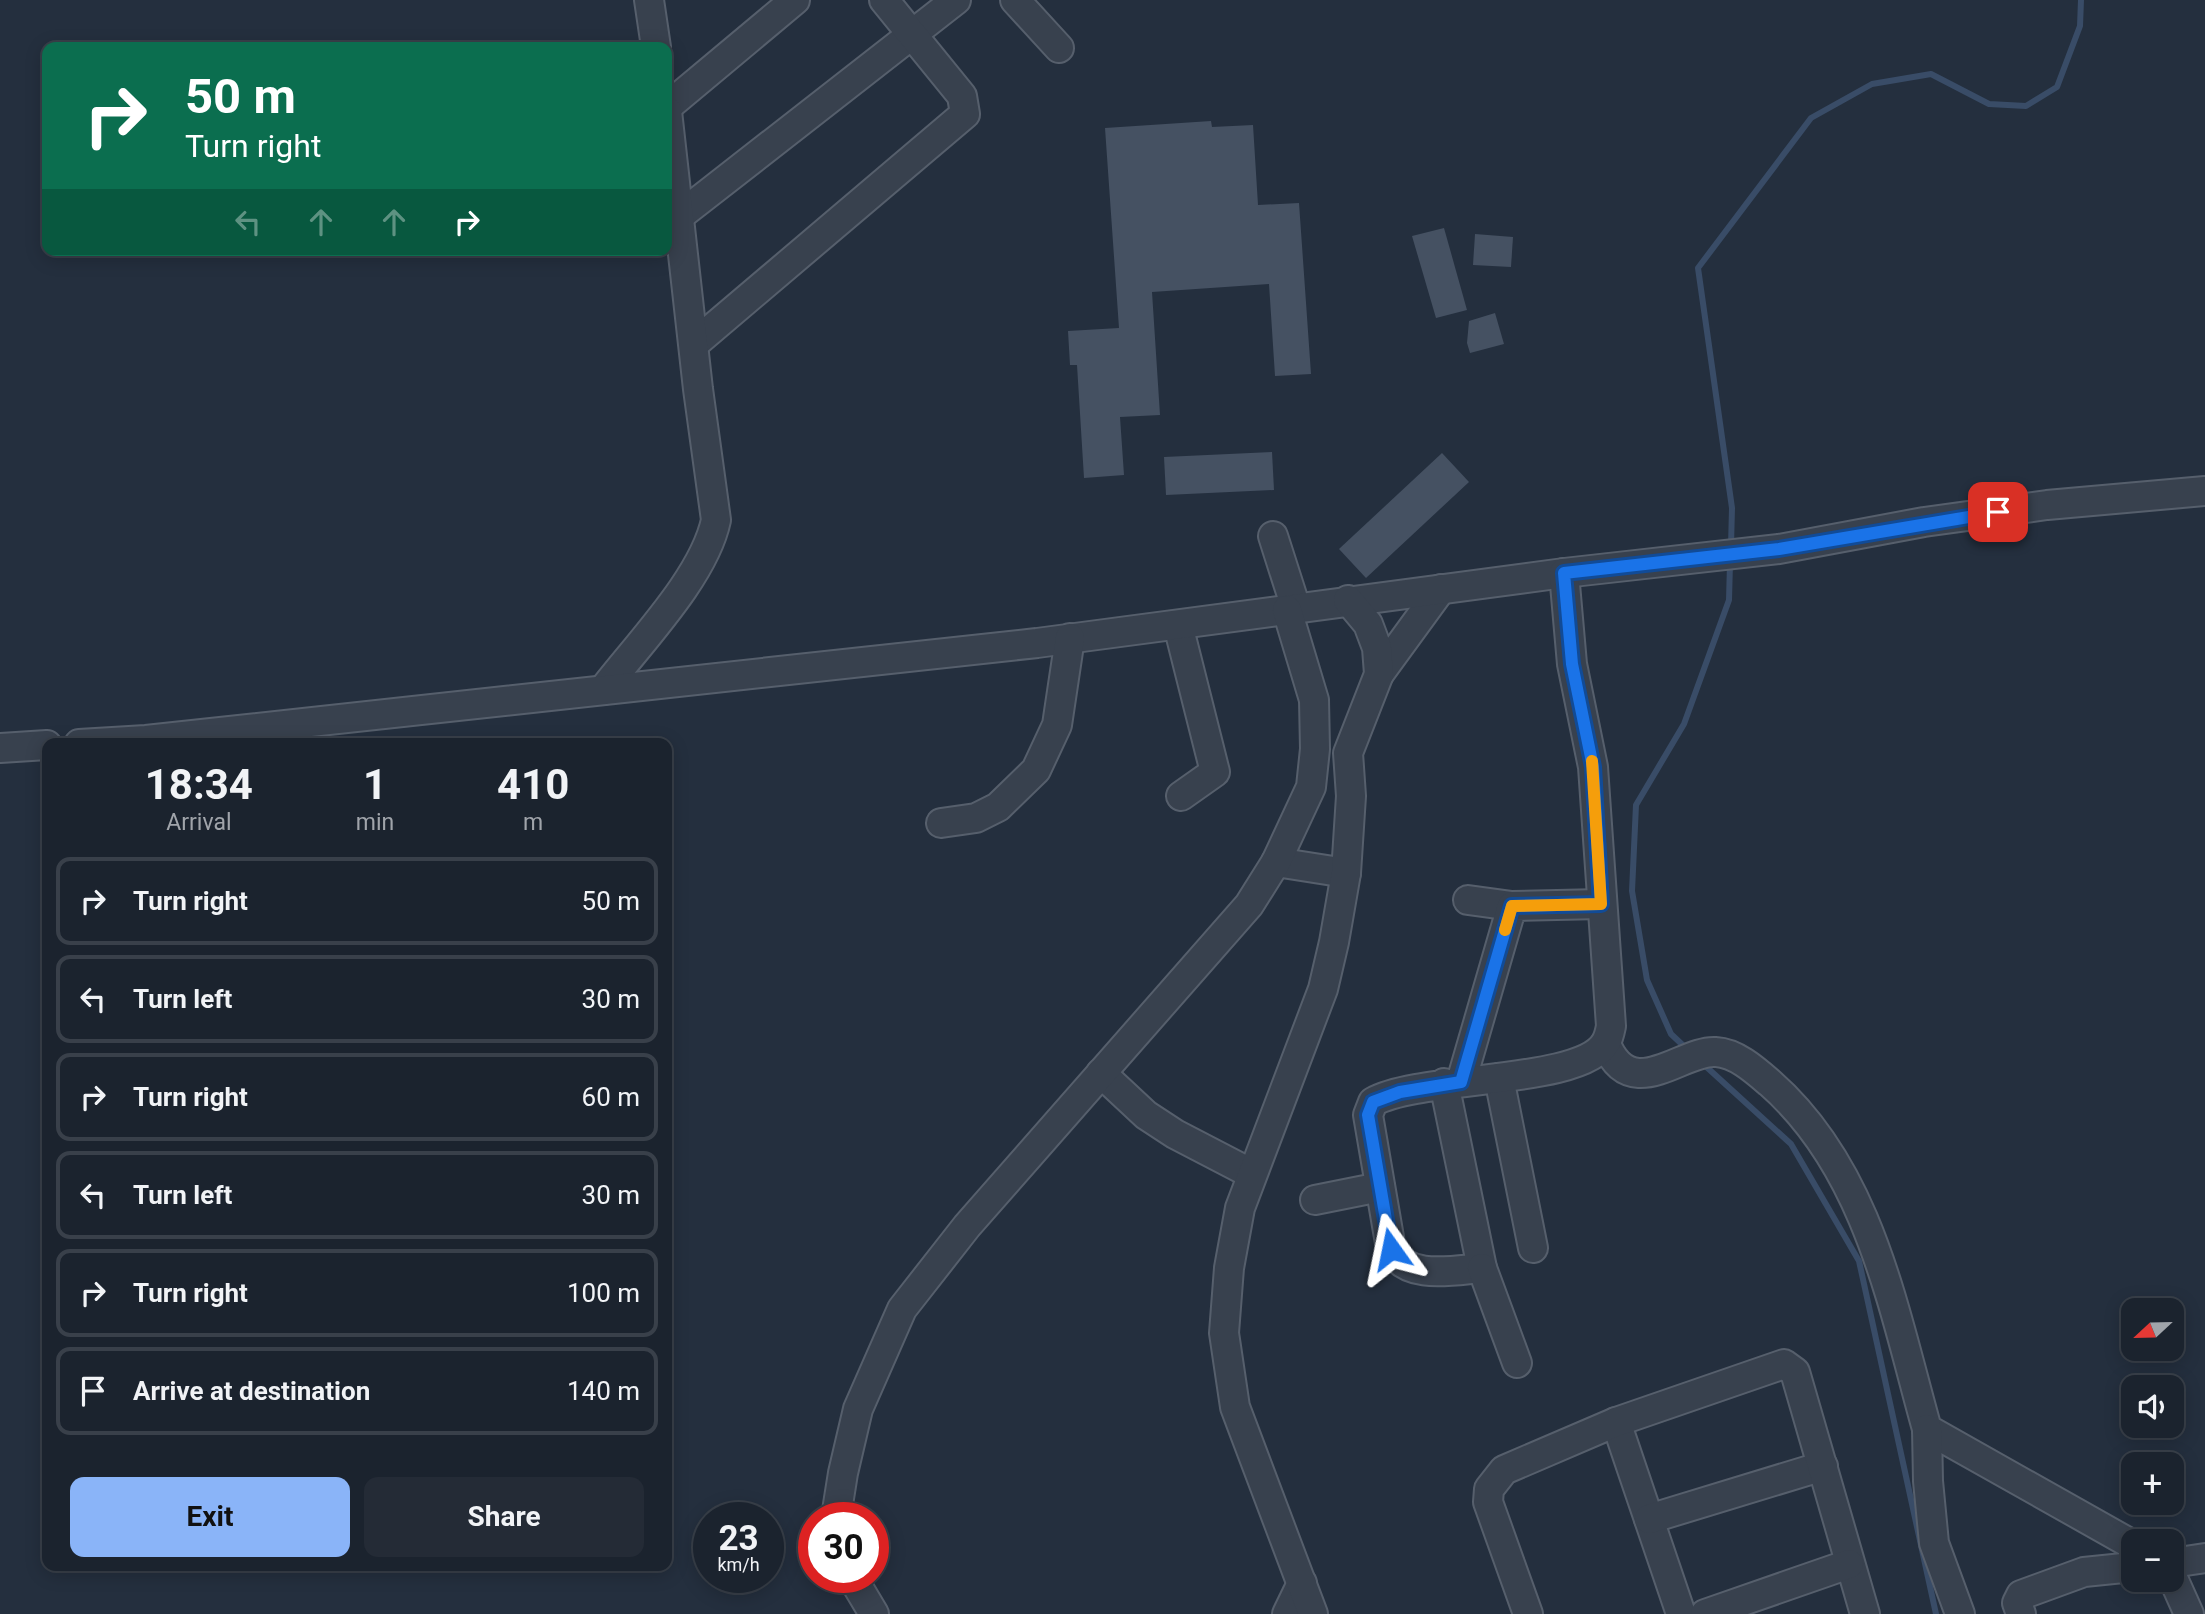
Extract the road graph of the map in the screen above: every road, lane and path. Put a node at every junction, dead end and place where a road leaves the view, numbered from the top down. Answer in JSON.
{"nodes":[{"id":1,"x":649,"y":0,"type":"edge"},
{"id":2,"x":795,"y":0,"type":"edge"},
{"id":3,"x":884,"y":0,"type":"edge"},
{"id":4,"x":956,"y":0,"type":"edge"},
{"id":5,"x":1015,"y":0,"type":"edge"},
{"id":6,"x":912,"y":34,"type":"junction"},
{"id":7,"x":655,"y":42,"type":"edge"},
{"id":8,"x":1059,"y":48,"type":"dead end"},
{"id":9,"x":672,"y":105,"type":"edge"},
{"id":10,"x":672,"y":158,"type":"edge"},
{"id":11,"x":678,"y":217,"type":"junction"},
{"id":12,"x":694,"y":344,"type":"junction"},
{"id":13,"x":2205,"y":491,"type":"edge"},
{"id":14,"x":1273,"y":536,"type":"dead end"},
{"id":15,"x":1564,"y":573,"type":"junction"},
{"id":16,"x":1441,"y":589,"type":"junction"},
{"id":17,"x":1348,"y":600,"type":"junction"},
{"id":18,"x":1292,"y":609,"type":"junction"},
{"id":19,"x":1178,"y":625,"type":"junction"},
{"id":20,"x":1070,"y":638,"type":"junction"},
{"id":21,"x":1379,"y":674,"type":"junction"},
{"id":22,"x":603,"y":690,"type":"junction"},
{"id":23,"x":164,"y":738,"type":"edge"},
{"id":24,"x":42,"y":745,"type":"edge"},
{"id":25,"x":0,"y":748,"type":"edge"},
{"id":26,"x":1315,"y":749,"type":"junction"},
{"id":27,"x":1348,"y":753,"type":"junction"},
{"id":28,"x":1181,"y":796,"type":"dead end"},
{"id":29,"x":941,"y":823,"type":"dead end"},
{"id":30,"x":1276,"y":862,"type":"junction"},
{"id":31,"x":1346,"y":873,"type":"junction"},
{"id":32,"x":1468,"y":900,"type":"dead end"},
{"id":33,"x":1601,"y":904,"type":"junction"},
{"id":34,"x":1512,"y":906,"type":"junction"},
{"id":35,"x":1606,"y":1044,"type":"junction"},
{"id":36,"x":1101,"y":1073,"type":"junction"},
{"id":37,"x":1499,"y":1078,"type":"junction"},
{"id":38,"x":1452,"y":1082,"type":"junction"},
{"id":39,"x":1252,"y":1174,"type":"junction"},
{"id":40,"x":1380,"y":1187,"type":"junction"},
{"id":41,"x":1315,"y":1200,"type":"dead end"},
{"id":42,"x":1533,"y":1248,"type":"dead end"},
{"id":43,"x":1482,"y":1268,"type":"junction"},
{"id":44,"x":1517,"y":1363,"type":"dead end"},
{"id":45,"x":1616,"y":1422,"type":"junction"},
{"id":46,"x":1927,"y":1429,"type":"junction"},
{"id":47,"x":1823,"y":1466,"type":"junction"},
{"id":48,"x":838,"y":1502,"type":"edge"},
{"id":49,"x":1649,"y":1519,"type":"junction"},
{"id":50,"x":2121,"y":1538,"type":"edge"},
{"id":51,"x":2205,"y":1558,"type":"edge"},
{"id":52,"x":2184,"y":1561,"type":"edge"},
{"id":53,"x":1849,"y":1564,"type":"junction"},
{"id":54,"x":2121,"y":1568,"type":"edge"},
{"id":55,"x":1302,"y":1583,"type":"junction"},
{"id":56,"x":2179,"y":1592,"type":"edge"},
{"id":57,"x":862,"y":1593,"type":"edge"},
{"id":58,"x":874,"y":1614,"type":"edge"},
{"id":59,"x":1287,"y":1614,"type":"edge"},
{"id":60,"x":1313,"y":1614,"type":"edge"},
{"id":61,"x":1528,"y":1614,"type":"edge"},
{"id":62,"x":1681,"y":1614,"type":"edge"},
{"id":63,"x":1705,"y":1614,"type":"edge"},
{"id":64,"x":1865,"y":1614,"type":"edge"},
{"id":65,"x":1960,"y":1614,"type":"edge"},
{"id":66,"x":2021,"y":1614,"type":"edge"},
{"id":67,"x":2189,"y":1614,"type":"edge"}],
"edges":[{"from":1,"to":7,"type":"street"},
{"from":2,"to":9,"type":"street"},
{"from":3,"to":6,"type":"street"},
{"from":4,"to":6,"type":"street"},
{"from":5,"to":8,"type":"street"},
{"from":6,"to":11,"type":"street"},
{"from":6,"to":12,"type":"street"},
{"from":10,"to":11,"type":"street"},
{"from":11,"to":12,"type":"street"},
{"from":12,"to":22,"type":"street"},
{"from":13,"to":15,"type":"street"},
{"from":14,"to":18,"type":"street"},
{"from":15,"to":16,"type":"street"},
{"from":15,"to":33,"type":"street"},
{"from":16,"to":17,"type":"street"},
{"from":16,"to":21,"type":"street"},
{"from":17,"to":18,"type":"street"},
{"from":17,"to":21,"type":"street"},
{"from":18,"to":19,"type":"street"},
{"from":18,"to":26,"type":"street"},
{"from":19,"to":20,"type":"street"},
{"from":19,"to":28,"type":"street"},
{"from":20,"to":22,"type":"street"},
{"from":20,"to":29,"type":"street"},
{"from":21,"to":27,"type":"street"},
{"from":22,"to":23,"type":"street"},
{"from":24,"to":25,"type":"street"},
{"from":26,"to":27,"type":"street"},
{"from":26,"to":30,"type":"street"},
{"from":27,"to":31,"type":"street"},
{"from":30,"to":31,"type":"street"},
{"from":30,"to":36,"type":"street"},
{"from":31,"to":39,"type":"street"},
{"from":32,"to":34,"type":"street"},
{"from":33,"to":34,"type":"street"},
{"from":33,"to":35,"type":"street"},
{"from":34,"to":38,"type":"street"},
{"from":35,"to":37,"type":"street"},
{"from":35,"to":46,"type":"street"},
{"from":36,"to":39,"type":"street"},
{"from":36,"to":48,"type":"street"},
{"from":37,"to":38,"type":"street"},
{"from":37,"to":42,"type":"street"},
{"from":38,"to":40,"type":"street"},
{"from":38,"to":43,"type":"street"},
{"from":39,"to":55,"type":"street"},
{"from":40,"to":41,"type":"street"},
{"from":40,"to":43,"type":"street"},
{"from":43,"to":44,"type":"street"},
{"from":45,"to":47,"type":"street"},
{"from":45,"to":49,"type":"street"},
{"from":45,"to":61,"type":"street"},
{"from":46,"to":50,"type":"street"},
{"from":46,"to":65,"type":"street"},
{"from":47,"to":49,"type":"street"},
{"from":47,"to":53,"type":"street"},
{"from":49,"to":62,"type":"street"},
{"from":51,"to":52,"type":"street"},
{"from":53,"to":63,"type":"street"},
{"from":53,"to":64,"type":"street"},
{"from":54,"to":66,"type":"street"},
{"from":55,"to":59,"type":"street"},
{"from":55,"to":60,"type":"street"},
{"from":56,"to":67,"type":"street"},
{"from":57,"to":58,"type":"street"}]}
